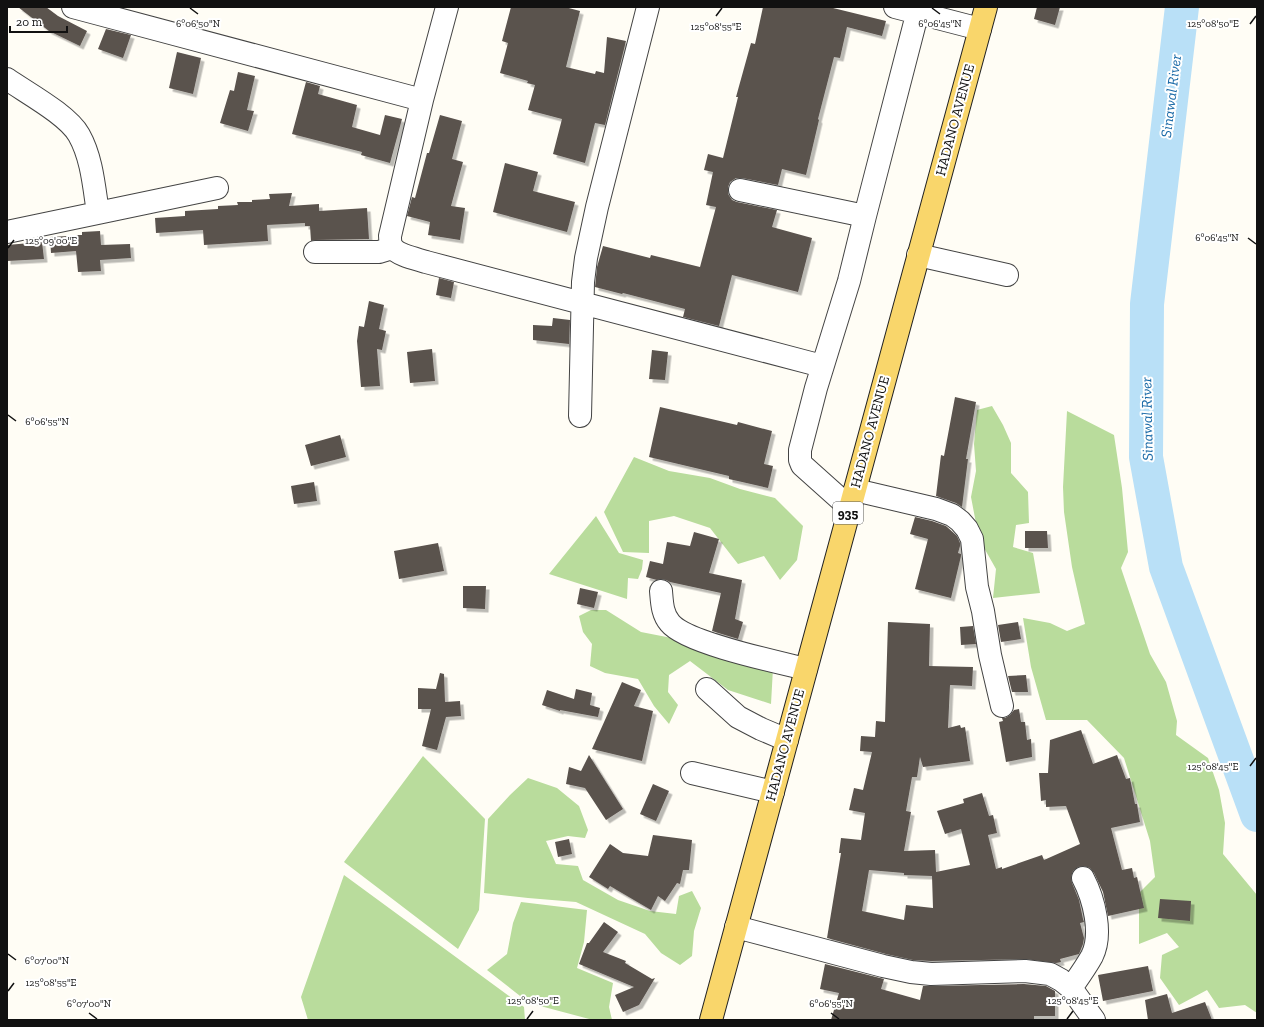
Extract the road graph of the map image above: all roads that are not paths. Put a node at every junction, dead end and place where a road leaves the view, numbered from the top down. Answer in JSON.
{"nodes":[{"id":1,"x":73,"y":7,"type":"edge"},
{"id":2,"x":447,"y":7,"type":"edge"},
{"id":3,"x":648,"y":7,"type":"edge"},
{"id":4,"x":895,"y":7,"type":"edge"},
{"id":5,"x":986,"y":7,"type":"edge"},
{"id":6,"x":918,"y":10,"type":"edge"},
{"id":7,"x":980,"y":29,"type":"junction"},
{"id":8,"x":7,"y":79,"type":"edge"},
{"id":9,"x":422,"y":100,"type":"junction"},
{"id":10,"x":217,"y":188,"type":"dead end"},
{"id":11,"x":740,"y":190,"type":"dead end"},
{"id":12,"x":98,"y":212,"type":"junction"},
{"id":13,"x":865,"y":216,"type":"junction"},
{"id":14,"x":7,"y":232,"type":"edge"},
{"id":15,"x":392,"y":248,"type":"junction"},
{"id":16,"x":316,"y":252,"type":"dead end"},
{"id":17,"x":918,"y":255,"type":"junction"},
{"id":18,"x":1007,"y":274,"type":"dead end"},
{"id":19,"x":582,"y":302,"type":"junction"},
{"id":20,"x":822,"y":366,"type":"junction"},
{"id":21,"x":580,"y":416,"type":"dead end"},
{"id":22,"x":852,"y":499,"type":"junction"},
{"id":23,"x":661,"y":591,"type":"dead end"},
{"id":24,"x":806,"y":669,"type":"junction"},
{"id":25,"x":707,"y":689,"type":"dead end"},
{"id":26,"x":1002,"y":706,"type":"dead end"},
{"id":27,"x":787,"y":740,"type":"junction"},
{"id":28,"x":692,"y":773,"type":"dead end"},
{"id":29,"x":773,"y":792,"type":"junction"},
{"id":30,"x":1083,"y":878,"type":"dead end"},
{"id":31,"x":736,"y":927,"type":"junction"},
{"id":32,"x":1071,"y":988,"type":"junction"},
{"id":33,"x":710,"y":1020,"type":"edge"},
{"id":34,"x":1094,"y":1020,"type":"edge"}],
"edges":[{"from":1,"to":9,"type":"street"},
{"from":2,"to":9,"type":"street"},
{"from":3,"to":19,"type":"street"},
{"from":4,"to":6,"type":"street"},
{"from":5,"to":7,"type":"main road","name":"HADANO AVENUE","number":"935"},
{"from":6,"to":7,"type":"street"},
{"from":6,"to":13,"type":"street"},
{"from":7,"to":17,"type":"main road","name":"HADANO AVENUE","number":"935"},
{"from":8,"to":12,"type":"street"},
{"from":9,"to":15,"type":"street"},
{"from":10,"to":12,"type":"street"},
{"from":11,"to":13,"type":"street"},
{"from":12,"to":14,"type":"street"},
{"from":13,"to":20,"type":"street"},
{"from":15,"to":16,"type":"street"},
{"from":15,"to":19,"type":"street"},
{"from":17,"to":18,"type":"street"},
{"from":17,"to":22,"type":"main road","name":"HADANO AVENUE","number":"935"},
{"from":19,"to":20,"type":"street"},
{"from":19,"to":21,"type":"street"},
{"from":20,"to":22,"type":"street"},
{"from":22,"to":24,"type":"main road","name":"HADANO AVENUE","number":"935"},
{"from":22,"to":26,"type":"street"},
{"from":23,"to":24,"type":"street"},
{"from":24,"to":27,"type":"main road","name":"HADANO AVENUE","number":"935"},
{"from":25,"to":27,"type":"street"},
{"from":27,"to":29,"type":"main road","name":"HADANO AVENUE","number":"935"},
{"from":28,"to":29,"type":"street"},
{"from":29,"to":31,"type":"main road","name":"HADANO AVENUE","number":"935"},
{"from":30,"to":32,"type":"street"},
{"from":31,"to":32,"type":"street"},
{"from":31,"to":33,"type":"main road","name":"HADANO AVENUE","number":"935"},
{"from":32,"to":34,"type":"street"}]}
